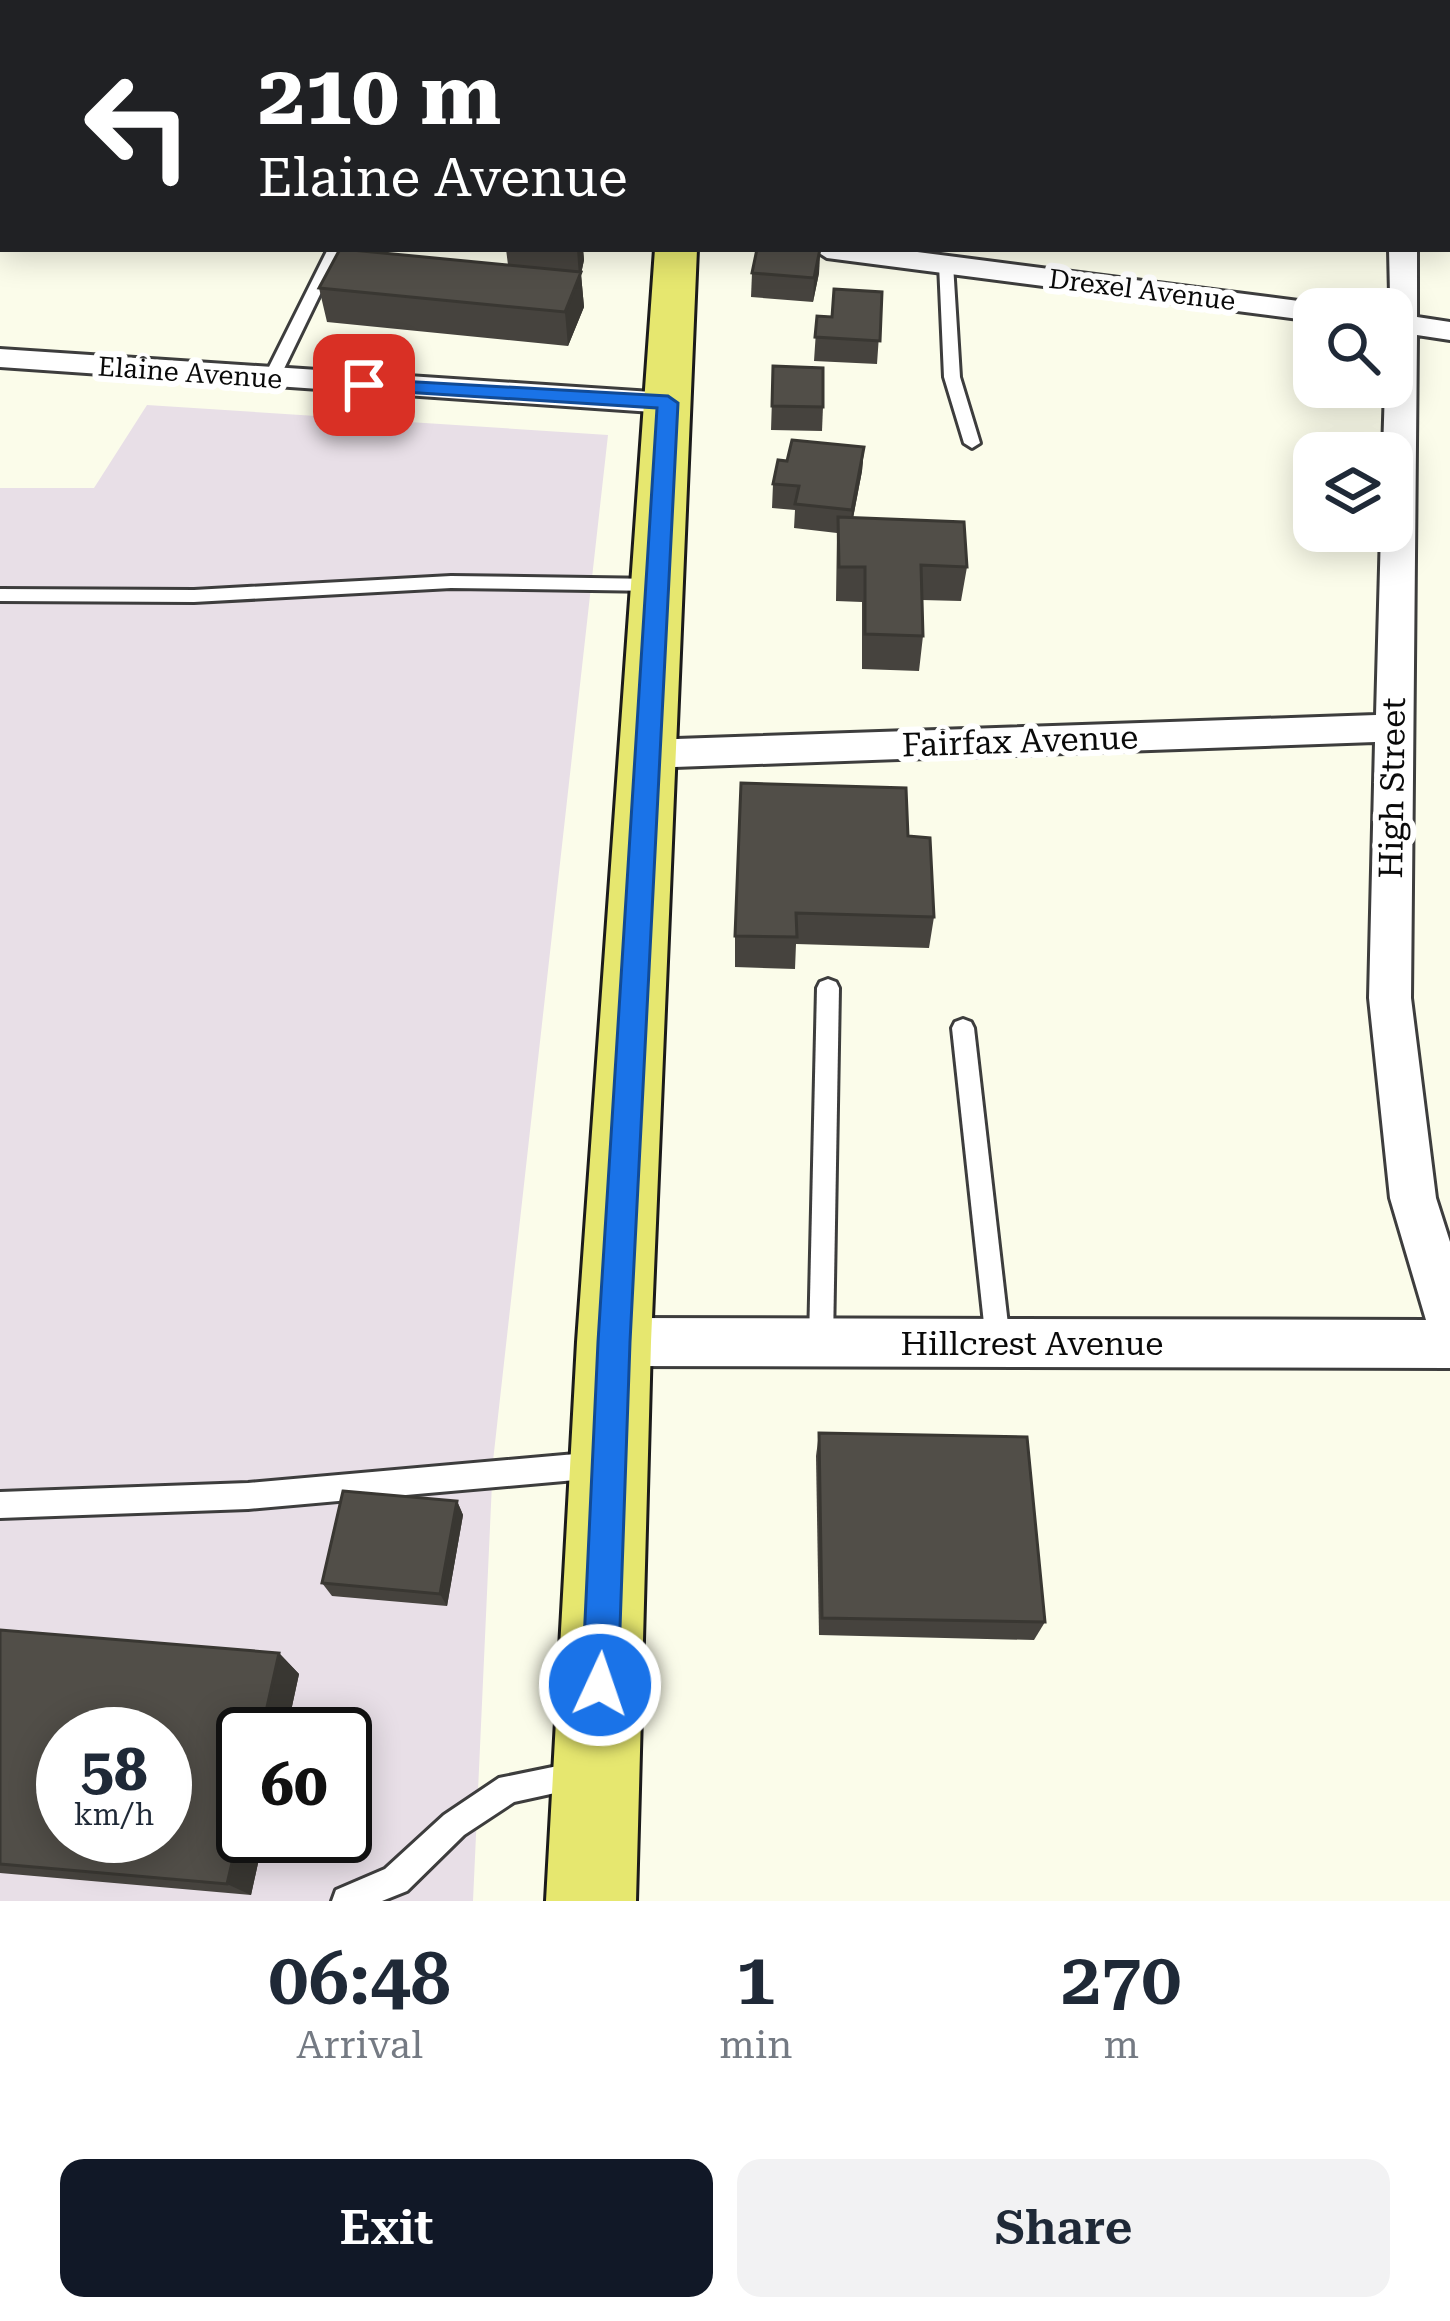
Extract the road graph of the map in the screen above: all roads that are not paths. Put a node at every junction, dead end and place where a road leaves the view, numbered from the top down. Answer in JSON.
{"nodes":[{"id":1,"x":334,"y":252,"type":"edge"},
{"id":2,"x":676,"y":252,"type":"edge"},
{"id":3,"x":849,"y":252,"type":"edge"},
{"id":4,"x":1403,"y":252,"type":"edge"},
{"id":5,"x":946,"y":265,"type":"junction"},
{"id":6,"x":1399,"y":288,"type":"edge"},
{"id":7,"x":1293,"y":310,"type":"edge"},
{"id":8,"x":1413,"y":326,"type":"edge"},
{"id":9,"x":1450,"y":332,"type":"edge"},
{"id":10,"x":0,"y":358,"type":"edge"},
{"id":11,"x":271,"y":379,"type":"junction"},
{"id":12,"x":668,"y":403,"type":"junction"},
{"id":13,"x":1395,"y":408,"type":"edge"},
{"id":14,"x":972,"y":443,"type":"dead end"},
{"id":15,"x":657,"y":585,"type":"junction"},
{"id":16,"x":0,"y":595,"type":"edge"},
{"id":17,"x":1393,"y":728,"type":"junction"},
{"id":18,"x":647,"y":754,"type":"junction"},
{"id":19,"x":828,"y":988,"type":"dead end"},
{"id":20,"x":963,"y":1028,"type":"dead end"},
{"id":21,"x":1450,"y":1321,"type":"edge"},
{"id":22,"x":614,"y":1342,"type":"junction"},
{"id":23,"x":820,"y":1342,"type":"junction"},
{"id":24,"x":998,"y":1342,"type":"junction"},
{"id":25,"x":1450,"y":1344,"type":"edge"},
{"id":26,"x":610,"y":1464,"type":"junction"},
{"id":27,"x":0,"y":1505,"type":"edge"},
{"id":28,"x":597,"y":1773,"type":"junction"},
{"id":29,"x":346,"y":1901,"type":"edge"},
{"id":30,"x":592,"y":1901,"type":"edge"}],
"edges":[{"from":1,"to":11,"type":"lane"},
{"from":2,"to":12,"type":"main road"},
{"from":3,"to":5,"type":"street","name":"Drexel Avenue"},
{"from":4,"to":6,"type":"street","name":"High Street"},
{"from":5,"to":7,"type":"street","name":"Drexel Avenue"},
{"from":5,"to":14,"type":"lane"},
{"from":8,"to":9,"type":"street"},
{"from":10,"to":11,"type":"street","name":"Elaine Avenue"},
{"from":11,"to":12,"type":"street","name":"Elaine Avenue"},
{"from":12,"to":15,"type":"main road"},
{"from":13,"to":17,"type":"street","name":"High Street"},
{"from":15,"to":16,"type":"lane"},
{"from":15,"to":18,"type":"main road"},
{"from":17,"to":18,"type":"street","name":"Fairfax Avenue"},
{"from":17,"to":21,"type":"street","name":"High Street"},
{"from":18,"to":22,"type":"main road"},
{"from":19,"to":23,"type":"lane"},
{"from":20,"to":24,"type":"lane"},
{"from":22,"to":23,"type":"street","name":"Hillcrest Avenue"},
{"from":22,"to":26,"type":"main road"},
{"from":23,"to":24,"type":"street","name":"Hillcrest Avenue"},
{"from":24,"to":25,"type":"street","name":"Hillcrest Avenue"},
{"from":26,"to":27,"type":"lane"},
{"from":26,"to":28,"type":"main road"},
{"from":28,"to":29,"type":"lane"},
{"from":28,"to":30,"type":"main road"}]}
